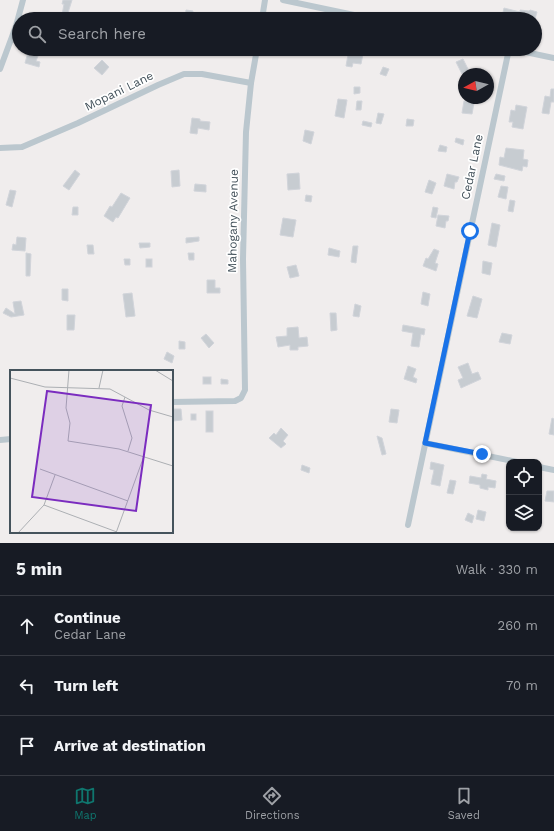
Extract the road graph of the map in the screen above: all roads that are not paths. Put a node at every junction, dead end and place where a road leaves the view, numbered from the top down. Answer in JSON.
{"nodes":[{"id":1,"x":24,"y":0,"type":"edge"},
{"id":2,"x":265,"y":0,"type":"edge"},
{"id":3,"x":284,"y":0,"type":"edge"},
{"id":4,"x":20,"y":12,"type":"edge"},
{"id":5,"x":263,"y":12,"type":"edge"},
{"id":6,"x":340,"y":12,"type":"edge"},
{"id":7,"x":12,"y":37,"type":"edge"},
{"id":8,"x":256,"y":56,"type":"edge"},
{"id":9,"x":508,"y":56,"type":"edge"},
{"id":10,"x":542,"y":56,"type":"edge"},
{"id":11,"x":554,"y":58,"type":"edge"},
{"id":12,"x":0,"y":69,"type":"edge"},
{"id":13,"x":251,"y":83,"type":"junction"},
{"id":14,"x":0,"y":148,"type":"edge"},
{"id":15,"x":173,"y":402,"type":"edge"},
{"id":16,"x":10,"y":439,"type":"edge"},
{"id":17,"x":0,"y":440,"type":"edge"},
{"id":18,"x":425,"y":443,"type":"junction"},
{"id":19,"x":506,"y":460,"type":"edge"},
{"id":20,"x":542,"y":468,"type":"edge"},
{"id":21,"x":554,"y":470,"type":"edge"},
{"id":22,"x":408,"y":525,"type":"dead end"}],
"edges":[{"from":1,"to":4,"type":"street"},
{"from":2,"to":5,"type":"street"},
{"from":3,"to":6,"type":"street"},
{"from":7,"to":12,"type":"street"},
{"from":8,"to":13,"type":"street","name":"Mahogany Avenue"},
{"from":9,"to":18,"type":"street","name":"Cedar Lane"},
{"from":10,"to":11,"type":"street"},
{"from":13,"to":14,"type":"street","name":"Mopani Lane"},
{"from":13,"to":15,"type":"street","name":"Mahogany Avenue"},
{"from":16,"to":17,"type":"street"},
{"from":18,"to":19,"type":"street"},
{"from":18,"to":22,"type":"street","name":"Cedar Lane"},
{"from":20,"to":21,"type":"street"}]}
